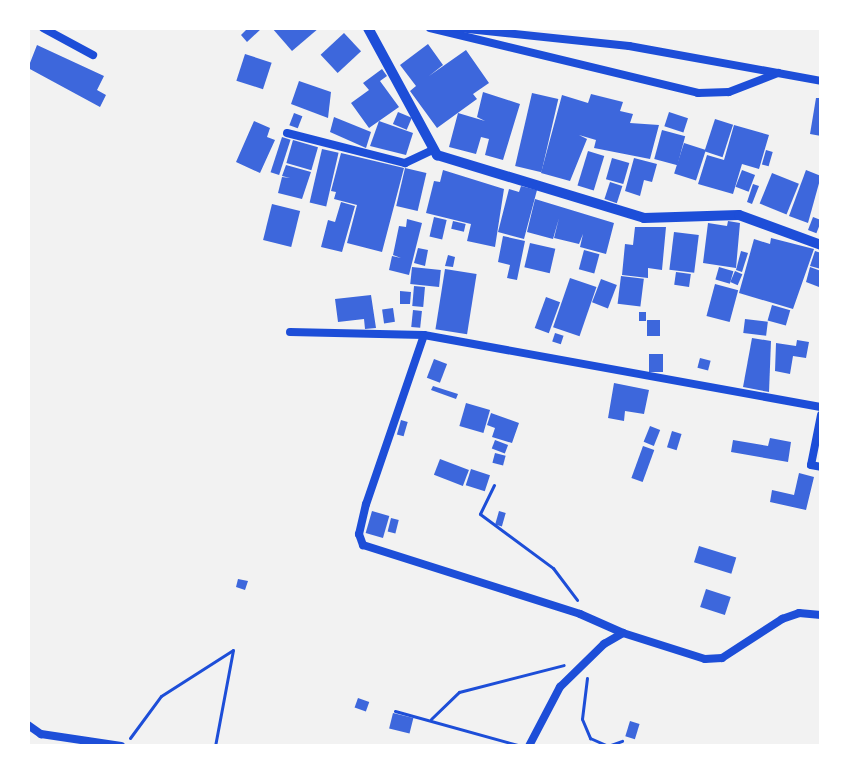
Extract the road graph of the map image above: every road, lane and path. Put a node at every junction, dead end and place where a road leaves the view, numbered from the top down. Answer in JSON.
{"nodes":[{"id":1,"x":43,"y":28,"type":"edge"},
{"id":2,"x":370,"y":28,"type":"edge"},
{"id":3,"x":430,"y":28,"type":"edge"},
{"id":4,"x":458,"y":28,"type":"edge"},
{"id":5,"x":93,"y":55,"type":"dead end"},
{"id":6,"x":781,"y":72,"type":"junction"},
{"id":7,"x":821,"y":81,"type":"edge"},
{"id":8,"x":287,"y":133,"type":"dead end"},
{"id":9,"x":431,"y":151,"type":"junction"},
{"id":10,"x":821,"y":245,"type":"edge"},
{"id":11,"x":290,"y":332,"type":"dead end"},
{"id":12,"x":424,"y":335,"type":"junction"},
{"id":13,"x":821,"y":407,"type":"edge"},
{"id":14,"x":821,"y":415,"type":"edge"},
{"id":15,"x":821,"y":467,"type":"edge"},
{"id":16,"x":494,"y":485,"type":"dead end"},
{"id":17,"x":821,"y":615,"type":"edge"},
{"id":18,"x":597,"y":620,"type":"junction"},
{"id":19,"x":623,"y":633,"type":"junction"},
{"id":20,"x":590,"y":657,"type":"junction"},
{"id":21,"x":395,"y":711,"type":"dead end"},
{"id":22,"x":431,"y":719,"type":"junction"},
{"id":23,"x":28,"y":725,"type":"edge"},
{"id":24,"x":41,"y":734,"type":"junction"},
{"id":25,"x":622,"y":741,"type":"dead end"},
{"id":26,"x":43,"y":746,"type":"edge"},
{"id":27,"x":121,"y":746,"type":"edge"},
{"id":28,"x":215,"y":746,"type":"edge"},
{"id":29,"x":523,"y":746,"type":"edge"},
{"id":30,"x":529,"y":746,"type":"edge"}],
"edges":[{"from":1,"to":5,"type":"street"},
{"from":2,"to":9,"type":"street"},
{"from":3,"to":6,"type":"street"},
{"from":4,"to":6,"type":"street"},
{"from":6,"to":7,"type":"street"},
{"from":8,"to":9,"type":"street"},
{"from":9,"to":10,"type":"street"},
{"from":11,"to":12,"type":"street"},
{"from":12,"to":13,"type":"street"},
{"from":12,"to":18,"type":"street"},
{"from":14,"to":15,"type":"street"},
{"from":16,"to":18,"type":"path"},
{"from":17,"to":19,"type":"street"},
{"from":18,"to":19,"type":"street"},
{"from":19,"to":20,"type":"street"},
{"from":20,"to":22,"type":"path"},
{"from":20,"to":25,"type":"path"},
{"from":20,"to":30,"type":"street"},
{"from":21,"to":22,"type":"path"},
{"from":22,"to":29,"type":"path"},
{"from":23,"to":24,"type":"street"},
{"from":24,"to":26,"type":"street"},
{"from":24,"to":27,"type":"street"},
{"from":27,"to":28,"type":"path"}]}
